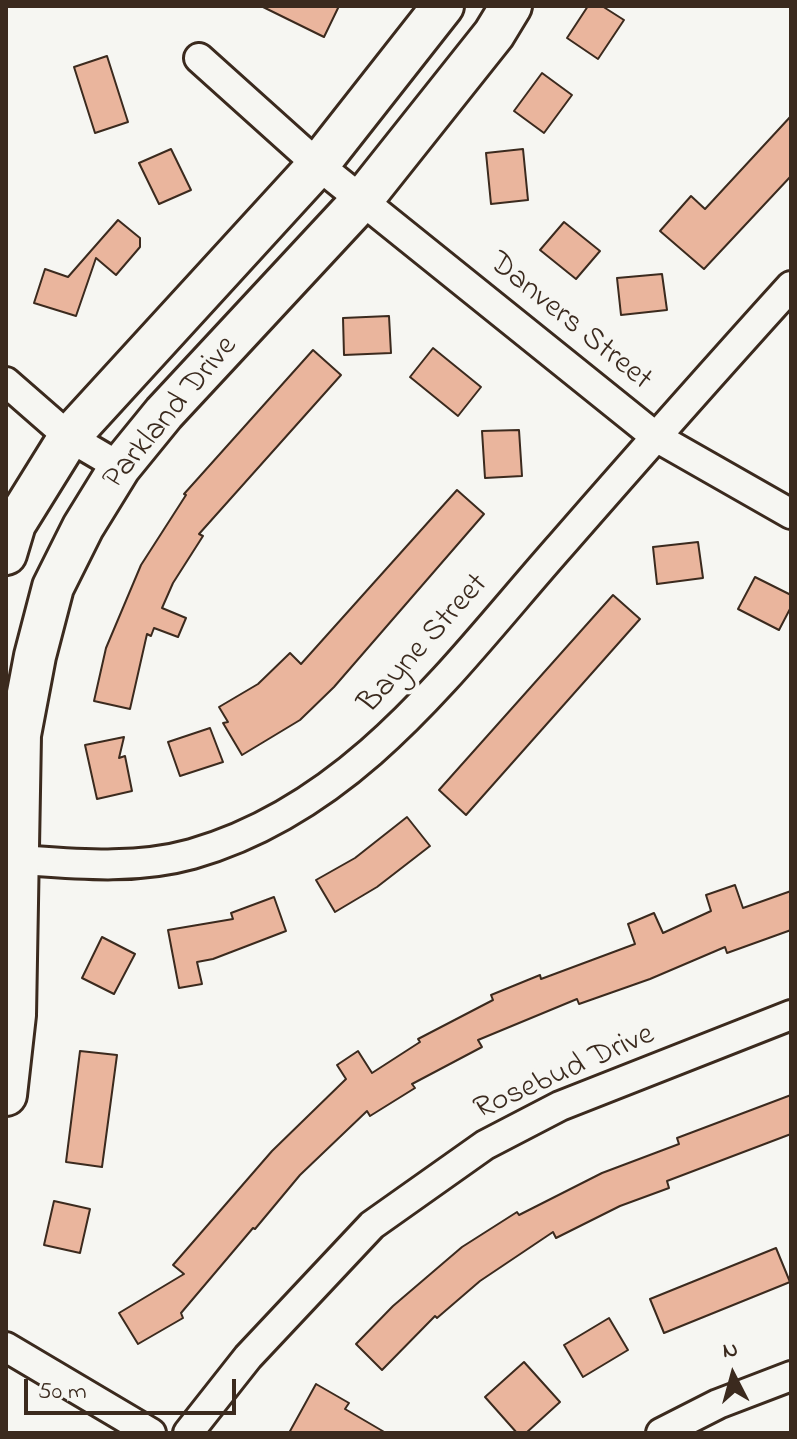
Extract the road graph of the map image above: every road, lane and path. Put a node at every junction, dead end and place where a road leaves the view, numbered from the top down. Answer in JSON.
{"nodes":[{"id":1,"x":443,"y":6,"type":"edge"},
{"id":2,"x":511,"y":6,"type":"edge"},
{"id":3,"x":199,"y":58,"type":"dead end"},
{"id":4,"x":318,"y":165,"type":"junction"},
{"id":5,"x":362,"y":200,"type":"junction"},
{"id":6,"x":791,"y":286,"type":"edge"},
{"id":7,"x":6,"y":382,"type":"edge"},
{"id":8,"x":69,"y":437,"type":"junction"},
{"id":9,"x":656,"y":437,"type":"junction"},
{"id":10,"x":120,"y":467,"type":"junction"},
{"id":11,"x":791,"y":514,"type":"edge"},
{"id":12,"x":6,"y":554,"type":"edge"},
{"id":13,"x":12,"y":860,"type":"edge"},
{"id":14,"x":791,"y":1015,"type":"edge"},
{"id":15,"x":6,"y":1095,"type":"edge"},
{"id":16,"x":6,"y":1347,"type":"edge"},
{"id":17,"x":791,"y":1376,"type":"edge"},
{"id":18,"x":151,"y":1433,"type":"edge"},
{"id":19,"x":188,"y":1433,"type":"edge"},
{"id":20,"x":661,"y":1433,"type":"edge"}],
"edges":[{"from":1,"to":4,"type":"street","name":"Parkland Drive"},
{"from":2,"to":5,"type":"street","name":"Parkland Drive"},
{"from":3,"to":4,"type":"street","name":"Danvers Street"},
{"from":4,"to":5,"type":"street","name":"Danvers Street"},
{"from":4,"to":8,"type":"street","name":"Parkland Drive"},
{"from":5,"to":9,"type":"street","name":"Danvers Street"},
{"from":5,"to":10,"type":"street","name":"Parkland Drive"},
{"from":6,"to":9,"type":"street","name":"Bayne Street"},
{"from":7,"to":8,"type":"street"},
{"from":8,"to":10,"type":"street"},
{"from":8,"to":12,"type":"street","name":"Parkland Drive"},
{"from":9,"to":11,"type":"street","name":"Danvers Street"},
{"from":9,"to":13,"type":"street","name":"Bayne Street"},
{"from":10,"to":13,"type":"street","name":"Parkland Drive"},
{"from":13,"to":15,"type":"street","name":"Parkland Drive"},
{"from":14,"to":19,"type":"street","name":"Rosebud Drive"},
{"from":16,"to":18,"type":"street"},
{"from":17,"to":20,"type":"street"}]}
